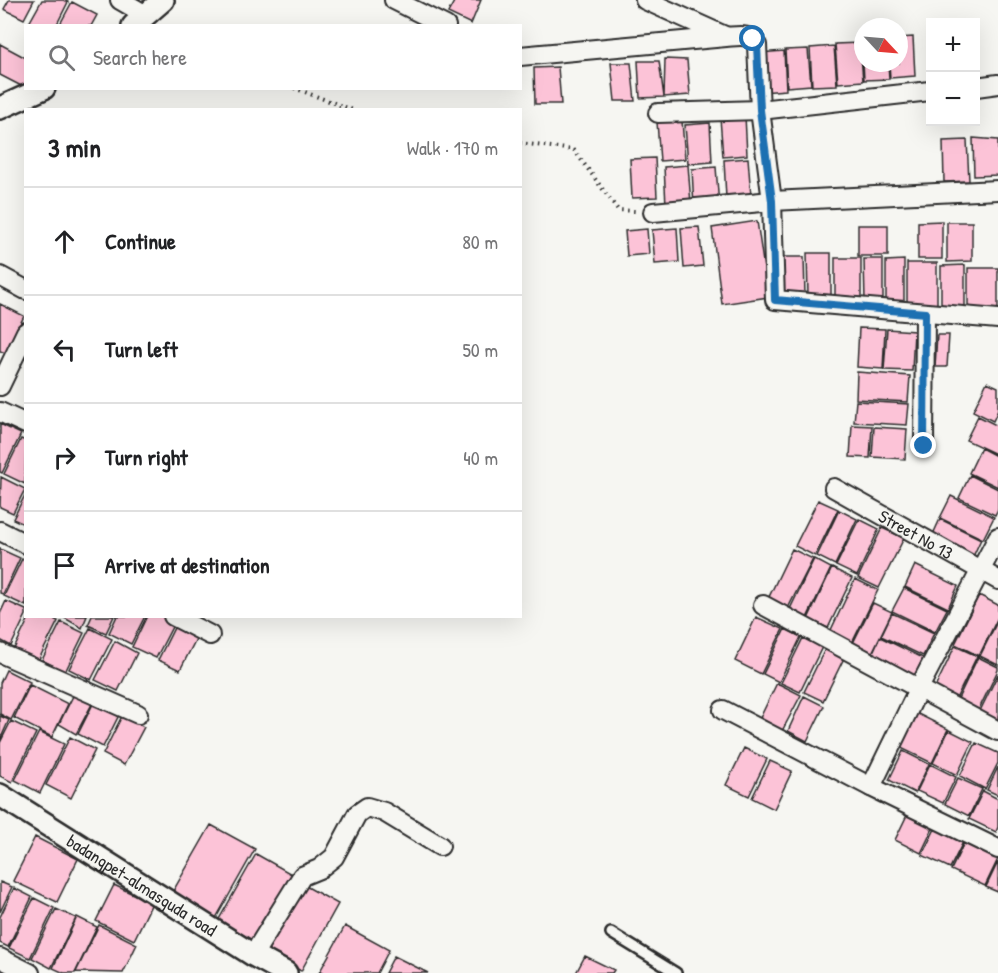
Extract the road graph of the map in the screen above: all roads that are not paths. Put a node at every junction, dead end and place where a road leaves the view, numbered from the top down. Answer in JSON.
{"nodes":[{"id":1,"x":120,"y":0,"type":"edge"},
{"id":2,"x":163,"y":0,"type":"edge"},
{"id":3,"x":394,"y":0,"type":"edge"},
{"id":4,"x":645,"y":0,"type":"edge"},
{"id":5,"x":139,"y":20,"type":"edge"},
{"id":6,"x":442,"y":24,"type":"edge"},
{"id":7,"x":726,"y":36,"type":"junction"},
{"id":8,"x":522,"y":56,"type":"edge"},
{"id":9,"x":998,"y":84,"type":"edge"},
{"id":10,"x":980,"y":86,"type":"edge"},
{"id":11,"x":40,"y":90,"type":"edge"},
{"id":12,"x":926,"y":91,"type":"edge"},
{"id":13,"x":0,"y":108,"type":"edge"},
{"id":14,"x":760,"y":110,"type":"junction"},
{"id":15,"x":658,"y":112,"type":"dead end"},
{"id":16,"x":998,"y":190,"type":"edge"},
{"id":17,"x":772,"y":201,"type":"junction"},
{"id":18,"x":653,"y":212,"type":"road end"},
{"id":19,"x":0,"y":276,"type":"edge"},
{"id":20,"x":24,"y":289,"type":"edge"},
{"id":21,"x":925,"y":313,"type":"junction"},
{"id":22,"x":998,"y":319,"type":"edge"},
{"id":23,"x":24,"y":336,"type":"edge"},
{"id":24,"x":0,"y":386,"type":"edge"},
{"id":25,"x":0,"y":412,"type":"edge"},
{"id":26,"x":24,"y":423,"type":"edge"},
{"id":27,"x":924,"y":446,"type":"dead end"},
{"id":28,"x":834,"y":488,"type":"dead end"},
{"id":29,"x":0,"y":531,"type":"edge"},
{"id":30,"x":998,"y":537,"type":"edge"},
{"id":31,"x":24,"y":543,"type":"edge"},
{"id":32,"x":980,"y":571,"type":"junction"},
{"id":33,"x":998,"y":580,"type":"edge"},
{"id":34,"x":763,"y":605,"type":"dead end"},
{"id":35,"x":176,"y":618,"type":"edge"},
{"id":36,"x":210,"y":635,"type":"dead end"},
{"id":37,"x":0,"y":653,"type":"edge"},
{"id":38,"x":920,"y":688,"type":"junction"},
{"id":39,"x":723,"y":710,"type":"dead end"},
{"id":40,"x":138,"y":714,"type":"dead end"},
{"id":41,"x":998,"y":730,"type":"edge"},
{"id":42,"x":871,"y":787,"type":"junction"},
{"id":43,"x":0,"y":795,"type":"edge"},
{"id":44,"x":440,"y":846,"type":"dead end"},
{"id":45,"x":998,"y":849,"type":"edge"},
{"id":46,"x":611,"y":933,"type":"dead end"},
{"id":47,"x":254,"y":954,"type":"junction"},
{"id":48,"x":0,"y":958,"type":"edge"},
{"id":49,"x":30,"y":973,"type":"edge"},
{"id":50,"x":286,"y":973,"type":"edge"},
{"id":51,"x":676,"y":973,"type":"edge"}],
"edges":[{"from":1,"to":5,"type":"street"},
{"from":2,"to":5,"type":"street"},
{"from":3,"to":6,"type":"street"},
{"from":4,"to":7,"type":"street"},
{"from":7,"to":8,"type":"street"},
{"from":7,"to":14,"type":"street"},
{"from":9,"to":10,"type":"street"},
{"from":11,"to":13,"type":"street"},
{"from":12,"to":14,"type":"street"},
{"from":14,"to":15,"type":"street"},
{"from":14,"to":17,"type":"street"},
{"from":16,"to":17,"type":"street"},
{"from":17,"to":18,"type":"street"},
{"from":17,"to":21,"type":"street"},
{"from":19,"to":20,"type":"street"},
{"from":21,"to":22,"type":"street"},
{"from":21,"to":27,"type":"street"},
{"from":23,"to":24,"type":"street"},
{"from":25,"to":26,"type":"street"},
{"from":28,"to":32,"type":"street","name":"Street No 13"},
{"from":29,"to":31,"type":"street"},
{"from":30,"to":32,"type":"street"},
{"from":32,"to":33,"type":"street","name":"Street No 13"},
{"from":32,"to":38,"type":"street"},
{"from":34,"to":38,"type":"street"},
{"from":35,"to":36,"type":"street"},
{"from":37,"to":40,"type":"street"},
{"from":38,"to":41,"type":"street"},
{"from":38,"to":42,"type":"street"},
{"from":39,"to":42,"type":"street"},
{"from":42,"to":45,"type":"street"},
{"from":43,"to":47,"type":"street","name":"badangpet-almasguda road"},
{"from":44,"to":47,"type":"street"},
{"from":46,"to":51,"type":"lane"},
{"from":47,"to":50,"type":"street","name":"badangpet-almasguda road"},
{"from":48,"to":49,"type":"street"}]}
